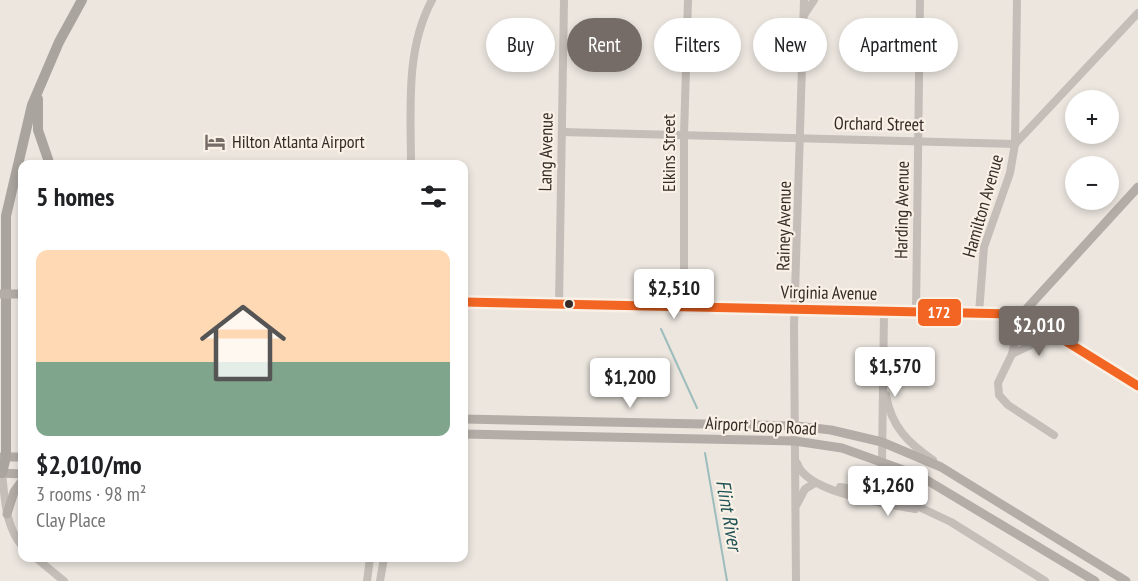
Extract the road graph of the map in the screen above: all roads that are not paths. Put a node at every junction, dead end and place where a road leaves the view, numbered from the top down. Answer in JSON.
{"nodes":[{"id":1,"x":82,"y":0,"type":"edge"},
{"id":2,"x":432,"y":0,"type":"edge"},
{"id":3,"x":564,"y":0,"type":"edge"},
{"id":4,"x":688,"y":0,"type":"edge"},
{"id":5,"x":804,"y":0,"type":"edge"},
{"id":6,"x":814,"y":0,"type":"edge"},
{"id":7,"x":920,"y":0,"type":"edge"},
{"id":8,"x":1017,"y":0,"type":"edge"},
{"id":9,"x":1138,"y":13,"type":"edge"},
{"id":10,"x":803,"y":16,"type":"junction"},
{"id":11,"x":38,"y":90,"type":"junction"},
{"id":12,"x":562,"y":132,"type":"junction"},
{"id":13,"x":684,"y":135,"type":"junction"},
{"id":14,"x":801,"y":138,"type":"junction"},
{"id":15,"x":918,"y":140,"type":"junction"},
{"id":16,"x":1016,"y":144,"type":"junction"},
{"id":17,"x":48,"y":160,"type":"edge"},
{"id":18,"x":411,"y":160,"type":"edge"},
{"id":19,"x":1138,"y":187,"type":"edge"},
{"id":20,"x":0,"y":294,"type":"edge"},
{"id":21,"x":18,"y":294,"type":"edge"},
{"id":22,"x":468,"y":302,"type":"edge"},
{"id":23,"x":559,"y":304,"type":"junction"},
{"id":24,"x":684,"y":307,"type":"junction"},
{"id":25,"x":796,"y":309,"type":"junction"},
{"id":26,"x":884,"y":311,"type":"junction"},
{"id":27,"x":916,"y":312,"type":"junction"},
{"id":28,"x":979,"y":313,"type":"junction"},
{"id":29,"x":1020,"y":315,"type":"junction"},
{"id":30,"x":1054,"y":334,"type":"junction"},
{"id":31,"x":1012,"y":354,"type":"junction"},
{"id":32,"x":883,"y":377,"type":"junction"},
{"id":33,"x":1138,"y":386,"type":"edge"},
{"id":34,"x":468,"y":419,"type":"edge"},
{"id":35,"x":796,"y":426,"type":"junction"},
{"id":36,"x":468,"y":434,"type":"edge"},
{"id":37,"x":1054,"y":435,"type":"dead end"},
{"id":38,"x":795,"y":441,"type":"junction"},
{"id":39,"x":882,"y":442,"type":"junction"},
{"id":40,"x":3,"y":457,"type":"edge"},
{"id":41,"x":795,"y":459,"type":"junction"},
{"id":42,"x":882,"y":461,"type":"junction"},
{"id":43,"x":941,"y":466,"type":"junction"},
{"id":44,"x":1,"y":472,"type":"edge"},
{"id":45,"x":18,"y":474,"type":"edge"},
{"id":46,"x":878,"y":482,"type":"junction"},
{"id":47,"x":815,"y":483,"type":"junction"},
{"id":48,"x":18,"y":486,"type":"edge"},
{"id":49,"x":796,"y":507,"type":"junction"},
{"id":50,"x":926,"y":511,"type":"junction"},
{"id":51,"x":7,"y":514,"type":"junction"},
{"id":52,"x":18,"y":541,"type":"edge"},
{"id":53,"x":41,"y":562,"type":"edge"},
{"id":54,"x":369,"y":562,"type":"edge"},
{"id":55,"x":383,"y":562,"type":"edge"},
{"id":56,"x":64,"y":581,"type":"edge"},
{"id":57,"x":366,"y":581,"type":"edge"},
{"id":58,"x":380,"y":581,"type":"edge"},
{"id":59,"x":796,"y":581,"type":"edge"},
{"id":60,"x":1045,"y":581,"type":"edge"},
{"id":61,"x":1095,"y":581,"type":"edge"},
{"id":62,"x":1126,"y":581,"type":"edge"}],
"edges":[{"from":1,"to":11,"type":"highway"},
{"from":2,"to":18,"type":"street"},
{"from":3,"to":12,"type":"street","name":"Lang Avenue"},
{"from":4,"to":13,"type":"street","name":"Elkins Street"},
{"from":5,"to":10,"type":"street","name":"Rainey Avenue"},
{"from":6,"to":10,"type":"street"},
{"from":7,"to":15,"type":"street","name":"Harding Avenue"},
{"from":8,"to":16,"type":"street","name":"Hamilton Avenue"},
{"from":9,"to":16,"type":"street"},
{"from":10,"to":14,"type":"street","name":"Rainey Avenue"},
{"from":11,"to":17,"type":"highway"},
{"from":11,"to":40,"type":"highway"},
{"from":12,"to":13,"type":"street","name":"Orchard Street"},
{"from":12,"to":23,"type":"street","name":"Lang Avenue"},
{"from":13,"to":14,"type":"street","name":"Orchard Street"},
{"from":13,"to":24,"type":"street","name":"Elkins Street"},
{"from":14,"to":15,"type":"street","name":"Orchard Street"},
{"from":14,"to":25,"type":"street","name":"Rainey Avenue"},
{"from":15,"to":16,"type":"street","name":"Orchard Street"},
{"from":15,"to":27,"type":"street","name":"Harding Avenue"},
{"from":16,"to":28,"type":"street","name":"Hamilton Avenue"},
{"from":19,"to":29,"type":"main road"},
{"from":20,"to":21,"type":"main road","bridge":true},
{"from":22,"to":23,"type":"main road","name":"Virginia Avenue"},
{"from":23,"to":24,"type":"main road","name":"Virginia Avenue"},
{"from":24,"to":25,"type":"main road","name":"Virginia Avenue"},
{"from":25,"to":26,"type":"main road","name":"Virginia Avenue"},
{"from":25,"to":35,"type":"street","name":"Rainey Avenue"},
{"from":26,"to":27,"type":"main road","name":"Virginia Avenue"},
{"from":26,"to":32,"type":"street"},
{"from":27,"to":28,"type":"main road","name":"Virginia Avenue"},
{"from":28,"to":29,"type":"main road","name":"Virginia Avenue"},
{"from":29,"to":30,"type":"street"},
{"from":29,"to":31,"type":"street"},
{"from":30,"to":31,"type":"street"},
{"from":30,"to":33,"type":"street"},
{"from":31,"to":37,"type":"street"},
{"from":32,"to":39,"type":"street"},
{"from":32,"to":43,"type":"street","name":"Airport Loop Road"},
{"from":34,"to":35,"type":"main road","name":"Airport Loop Road"},
{"from":35,"to":38,"type":"street","name":"Rainey Avenue"},
{"from":35,"to":39,"type":"main road","name":"Airport Loop Road"},
{"from":36,"to":38,"type":"main road","name":"Airport Loop Road"},
{"from":38,"to":41,"type":"street","name":"Rainey Avenue"},
{"from":38,"to":42,"type":"main road","name":"Airport Loop Road"},
{"from":39,"to":42,"type":"street"},
{"from":39,"to":43,"type":"main road","name":"Airport Loop Road"},
{"from":40,"to":44,"type":"highway"},
{"from":41,"to":47,"type":"street"},
{"from":41,"to":49,"type":"street","name":"Rainey Avenue"},
{"from":42,"to":46,"type":"street"},
{"from":42,"to":61,"type":"main road","name":"Airport Loop Road"},
{"from":43,"to":62,"type":"main road","name":"Airport Loop Road"},
{"from":44,"to":45,"type":"main road"},
{"from":44,"to":51,"type":"street"},
{"from":46,"to":47,"type":"street"},
{"from":46,"to":50,"type":"street"},
{"from":47,"to":49,"type":"street"},
{"from":47,"to":50,"type":"street"},
{"from":48,"to":51,"type":"main road"},
{"from":49,"to":59,"type":"street","name":"Rainey Avenue"},
{"from":50,"to":60,"type":"street"},
{"from":51,"to":52,"type":"street"},
{"from":53,"to":56,"type":"street"},
{"from":54,"to":57,"type":"street"},
{"from":55,"to":58,"type":"street"}]}
